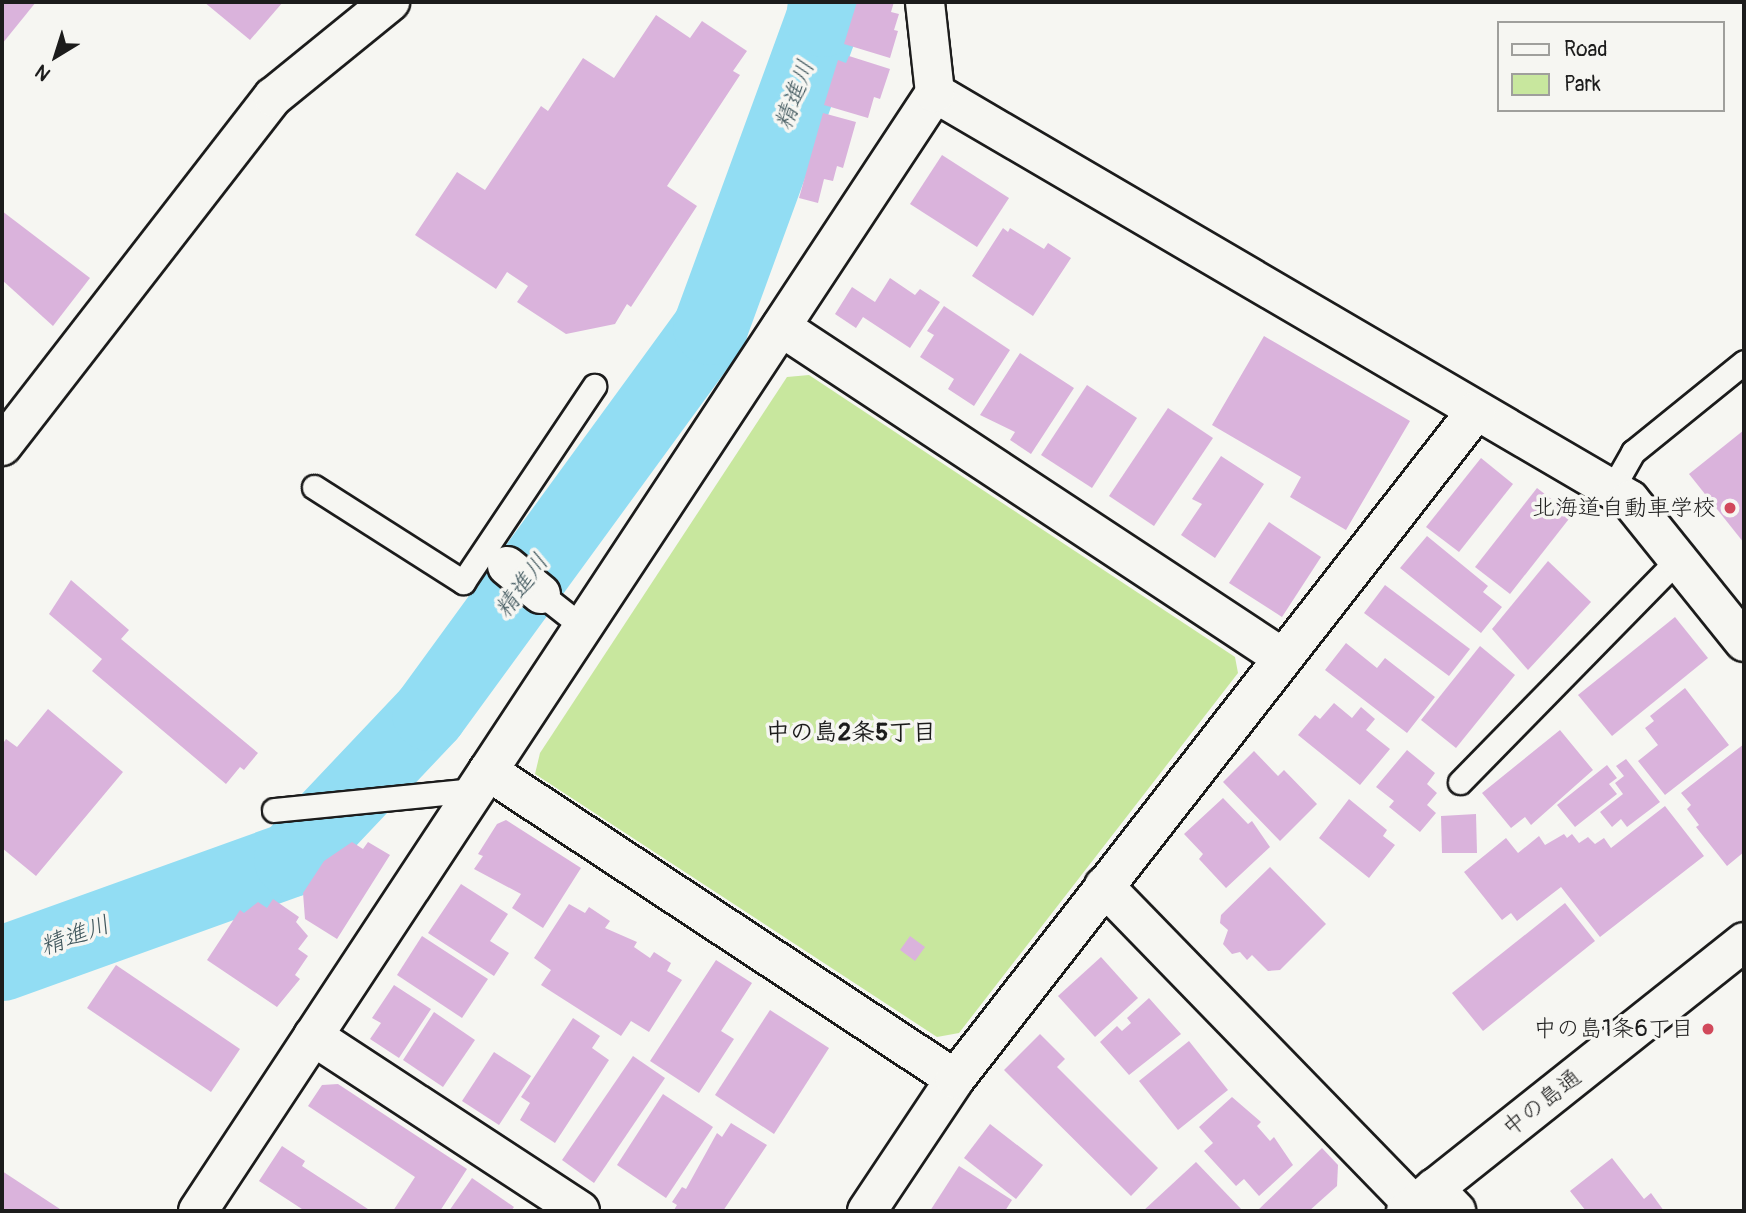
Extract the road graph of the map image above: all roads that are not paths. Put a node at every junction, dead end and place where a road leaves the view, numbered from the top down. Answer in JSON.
{"nodes":[{"id":1,"x":390,"y":2,"type":"edge"},
{"id":2,"x":925,"y":2,"type":"edge"},
{"id":3,"x":935,"y":93,"type":"junction"},
{"id":4,"x":780,"y":327,"type":"junction"},
{"id":5,"x":1744,"y":362,"type":"edge"},
{"id":6,"x":594,"y":386,"type":"dead end"},
{"id":7,"x":1476,"y":411,"type":"junction"},
{"id":8,"x":2,"y":446,"type":"edge"},
{"id":9,"x":314,"y":487,"type":"dead end"},
{"id":10,"x":1612,"y":489,"type":"junction"},
{"id":11,"x":497,"y":558,"type":"junction"},
{"id":12,"x":1678,"y":559,"type":"junction"},
{"id":13,"x":541,"y":594,"type":"joint"},
{"id":14,"x":583,"y":627,"type":"junction"},
{"id":15,"x":1744,"y":642,"type":"edge"},
{"id":16,"x":1283,"y":658,"type":"junction"},
{"id":17,"x":481,"y":781,"type":"junction"},
{"id":18,"x":1460,"y":782,"type":"dead end"},
{"id":19,"x":274,"y":810,"type":"dead end"},
{"id":20,"x":1104,"y":886,"type":"junction"},
{"id":21,"x":1744,"y":942,"type":"edge"},
{"id":22,"x":313,"y":1036,"type":"junction"},
{"id":23,"x":955,"y":1079,"type":"junction"},
{"id":24,"x":1428,"y":1204,"type":"edge"},
{"id":25,"x":198,"y":1211,"type":"edge"},
{"id":26,"x":580,"y":1211,"type":"edge"},
{"id":27,"x":867,"y":1211,"type":"edge"}],
"edges":[{"from":1,"to":8,"type":"street"},
{"from":2,"to":3,"type":"street"},
{"from":3,"to":4,"type":"street"},
{"from":3,"to":7,"type":"street"},
{"from":4,"to":14,"type":"street"},
{"from":4,"to":16,"type":"street"},
{"from":5,"to":10,"type":"lane"},
{"from":6,"to":11,"type":"lane"},
{"from":7,"to":10,"type":"street"},
{"from":7,"to":16,"type":"street"},
{"from":9,"to":11,"type":"lane"},
{"from":10,"to":12,"type":"street"},
{"from":11,"to":13,"type":"street"},
{"from":12,"to":15,"type":"street"},
{"from":12,"to":18,"type":"lane"},
{"from":13,"to":14,"type":"lane"},
{"from":14,"to":17,"type":"street"},
{"from":16,"to":20,"type":"street"},
{"from":17,"to":19,"type":"lane"},
{"from":17,"to":22,"type":"street"},
{"from":17,"to":23,"type":"street"},
{"from":20,"to":23,"type":"street"},
{"from":20,"to":24,"type":"street"},
{"from":21,"to":24,"type":"street","name":"中の島通"},
{"from":22,"to":25,"type":"street"},
{"from":22,"to":26,"type":"street"},
{"from":23,"to":27,"type":"street"}]}
